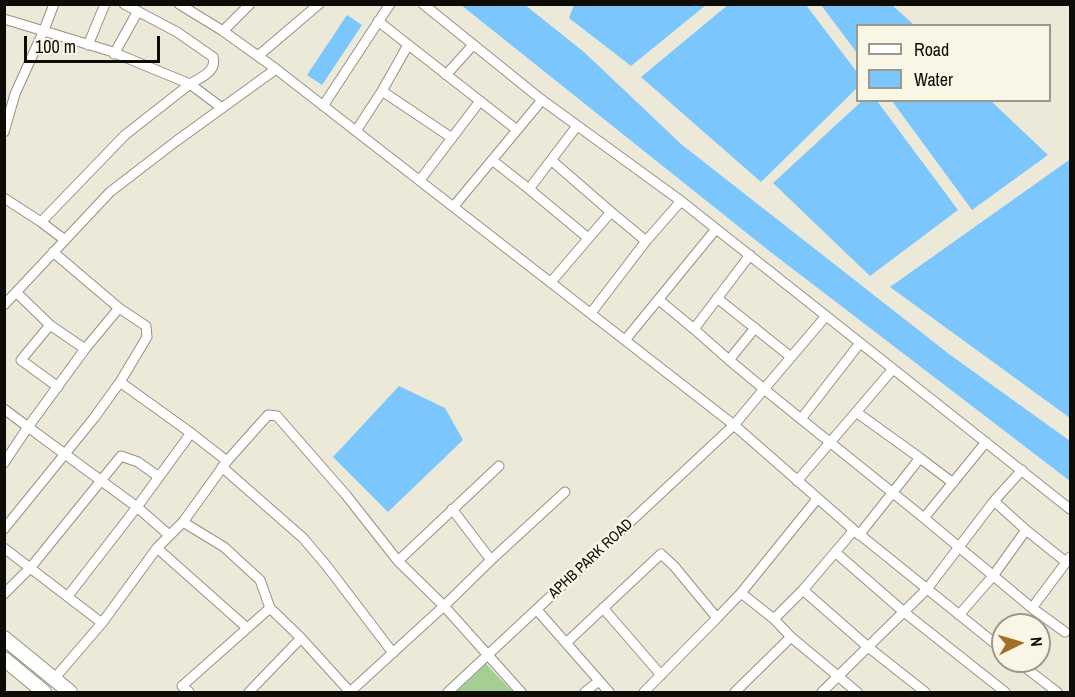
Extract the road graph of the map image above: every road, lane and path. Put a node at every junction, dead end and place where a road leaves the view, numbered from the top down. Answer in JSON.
{"nodes":[{"id":1,"x":54,"y":4,"type":"edge"},
{"id":2,"x":105,"y":4,"type":"edge"},
{"id":3,"x":124,"y":4,"type":"edge"},
{"id":4,"x":179,"y":4,"type":"edge"},
{"id":5,"x":250,"y":4,"type":"edge"},
{"id":6,"x":319,"y":4,"type":"edge"},
{"id":7,"x":390,"y":4,"type":"edge"},
{"id":8,"x":423,"y":4,"type":"edge"},
{"id":9,"x":138,"y":11,"type":"junction"},
{"id":10,"x":4,"y":19,"type":"edge"},
{"id":11,"x":378,"y":21,"type":"junction"},
{"id":12,"x":44,"y":30,"type":"junction"},
{"id":13,"x":223,"y":31,"type":"junction"},
{"id":14,"x":88,"y":45,"type":"junction"},
{"id":15,"x":408,"y":45,"type":"junction"},
{"id":16,"x":473,"y":45,"type":"junction"},
{"id":17,"x":114,"y":54,"type":"junction"},
{"id":18,"x":258,"y":56,"type":"junction"},
{"id":19,"x":272,"y":66,"type":"junction"},
{"id":20,"x":447,"y":75,"type":"junction"},
{"id":21,"x":190,"y":84,"type":"junction"},
{"id":22,"x":382,"y":91,"type":"junction"},
{"id":23,"x":542,"y":100,"type":"junction"},
{"id":24,"x":480,"y":102,"type":"junction"},
{"id":25,"x":323,"y":105,"type":"junction"},
{"id":26,"x":8,"y":108,"type":"edge"},
{"id":27,"x":222,"y":108,"type":"junction"},
{"id":28,"x":577,"y":126,"type":"junction"},
{"id":29,"x":517,"y":130,"type":"junction"},
{"id":30,"x":356,"y":131,"type":"junction"},
{"id":31,"x":4,"y":132,"type":"edge"},
{"id":32,"x":452,"y":138,"type":"junction"},
{"id":33,"x":492,"y":160,"type":"junction"},
{"id":34,"x":551,"y":160,"type":"junction"},
{"id":35,"x":420,"y":180,"type":"junction"},
{"id":36,"x":529,"y":189,"type":"junction"},
{"id":37,"x":4,"y":198,"type":"edge"},
{"id":38,"x":681,"y":201,"type":"junction"},
{"id":39,"x":454,"y":206,"type":"junction"},
{"id":40,"x":611,"y":212,"type":"junction"},
{"id":41,"x":41,"y":222,"type":"junction"},
{"id":42,"x":716,"y":229,"type":"junction"},
{"id":43,"x":58,"y":235,"type":"junction"},
{"id":44,"x":588,"y":238,"type":"junction"},
{"id":45,"x":646,"y":241,"type":"junction"},
{"id":46,"x":53,"y":252,"type":"junction"},
{"id":47,"x":750,"y":255,"type":"junction"},
{"id":48,"x":551,"y":282,"type":"junction"},
{"id":49,"x":17,"y":292,"type":"junction"},
{"id":50,"x":717,"y":298,"type":"junction"},
{"id":51,"x":659,"y":300,"type":"junction"},
{"id":52,"x":4,"y":305,"type":"edge"},
{"id":53,"x":119,"y":308,"type":"junction"},
{"id":54,"x":591,"y":313,"type":"junction"},
{"id":55,"x":826,"y":316,"type":"junction"},
{"id":56,"x":50,"y":325,"type":"junction"},
{"id":57,"x":694,"y":328,"type":"junction"},
{"id":58,"x":755,"y":328,"type":"junction"},
{"id":59,"x":626,"y":339,"type":"junction"},
{"id":60,"x":860,"y":343,"type":"junction"},
{"id":61,"x":85,"y":349,"type":"junction"},
{"id":62,"x":791,"y":357,"type":"junction"},
{"id":63,"x":729,"y":360,"type":"junction"},
{"id":64,"x":893,"y":369,"type":"junction"},
{"id":65,"x":120,"y":382,"type":"junction"},
{"id":66,"x":58,"y":387,"type":"junction"},
{"id":67,"x":764,"y":389,"type":"junction"},
{"id":68,"x":4,"y":409,"type":"edge"},
{"id":69,"x":856,"y":412,"type":"junction"},
{"id":70,"x":801,"y":419,"type":"junction"},
{"id":71,"x":734,"y":425,"type":"junction"},
{"id":72,"x":28,"y":427,"type":"junction"},
{"id":73,"x":191,"y":433,"type":"junction"},
{"id":74,"x":830,"y":442,"type":"junction"},
{"id":75,"x":986,"y":442,"type":"junction"},
{"id":76,"x":66,"y":453,"type":"junction"},
{"id":77,"x":920,"y":458,"type":"junction"},
{"id":78,"x":4,"y":463,"type":"edge"},
{"id":79,"x":224,"y":464,"type":"junction"},
{"id":80,"x":499,"y":466,"type":"dead end"},
{"id":81,"x":1022,"y":470,"type":"junction"},
{"id":82,"x":159,"y":477,"type":"junction"},
{"id":83,"x":101,"y":479,"type":"junction"},
{"id":84,"x":797,"y":481,"type":"junction"},
{"id":85,"x":953,"y":483,"type":"junction"},
{"id":86,"x":565,"y":492,"type":"dead end"},
{"id":87,"x":893,"y":492,"type":"junction"},
{"id":88,"x":817,"y":499,"type":"junction"},
{"id":89,"x":994,"y":501,"type":"junction"},
{"id":90,"x":137,"y":507,"type":"junction"},
{"id":91,"x":452,"y":509,"type":"junction"},
{"id":92,"x":1071,"y":509,"type":"edge"},
{"id":93,"x":924,"y":518,"type":"junction"},
{"id":94,"x":183,"y":522,"type":"junction"},
{"id":95,"x":4,"y":529,"type":"edge"},
{"id":96,"x":1026,"y":531,"type":"junction"},
{"id":97,"x":856,"y":532,"type":"junction"},
{"id":98,"x":169,"y":535,"type":"junction"},
{"id":99,"x":4,"y":548,"type":"edge"},
{"id":100,"x":157,"y":548,"type":"junction"},
{"id":101,"x":959,"y":549,"type":"junction"},
{"id":102,"x":835,"y":552,"type":"junction"},
{"id":103,"x":1068,"y":559,"type":"edge"},
{"id":104,"x":491,"y":560,"type":"junction"},
{"id":105,"x":398,"y":561,"type":"junction"},
{"id":106,"x":31,"y":567,"type":"junction"},
{"id":107,"x":993,"y":576,"type":"junction"},
{"id":108,"x":927,"y":589,"type":"junction"},
{"id":109,"x":803,"y":590,"type":"junction"},
{"id":110,"x":741,"y":593,"type":"junction"},
{"id":111,"x":4,"y":594,"type":"edge"},
{"id":112,"x":68,"y":596,"type":"junction"},
{"id":113,"x":444,"y":606,"type":"junction"},
{"id":114,"x":270,"y":608,"type":"junction"},
{"id":115,"x":603,"y":608,"type":"junction"},
{"id":116,"x":1032,"y":608,"type":"junction"},
{"id":117,"x":537,"y":610,"type":"junction"},
{"id":118,"x":904,"y":612,"type":"junction"},
{"id":119,"x":959,"y":615,"type":"junction"},
{"id":120,"x":717,"y":618,"type":"junction"},
{"id":121,"x":774,"y":619,"type":"junction"},
{"id":122,"x":102,"y":624,"type":"junction"},
{"id":123,"x":246,"y":627,"type":"junction"},
{"id":124,"x":1069,"y":631,"type":"edge"},
{"id":125,"x":791,"y":637,"type":"junction"},
{"id":126,"x":4,"y":638,"type":"edge"},
{"id":127,"x":301,"y":638,"type":"junction"},
{"id":128,"x":991,"y":640,"type":"edge"},
{"id":129,"x":566,"y":643,"type":"junction"},
{"id":130,"x":868,"y":647,"type":"junction"},
{"id":131,"x":393,"y":652,"type":"junction"},
{"id":132,"x":487,"y":656,"type":"junction"},
{"id":133,"x":4,"y":659,"type":"edge"},
{"id":134,"x":1032,"y":673,"type":"edge"},
{"id":135,"x":661,"y":675,"type":"junction"},
{"id":136,"x":839,"y":675,"type":"junction"},
{"id":137,"x":53,"y":680,"type":"junction"},
{"id":138,"x":598,"y":681,"type":"junction"},
{"id":139,"x":186,"y":689,"type":"edge"},
{"id":140,"x":351,"y":692,"type":"edge"},
{"id":141,"x":44,"y":693,"type":"edge"},
{"id":142,"x":70,"y":693,"type":"edge"},
{"id":143,"x":174,"y":693,"type":"edge"},
{"id":144,"x":249,"y":693,"type":"edge"},
{"id":145,"x":448,"y":693,"type":"edge"},
{"id":146,"x":521,"y":693,"type":"edge"},
{"id":147,"x":585,"y":693,"type":"edge"},
{"id":148,"x":609,"y":693,"type":"edge"},
{"id":149,"x":644,"y":693,"type":"edge"},
{"id":150,"x":735,"y":693,"type":"edge"},
{"id":151,"x":822,"y":693,"type":"edge"},
{"id":152,"x":857,"y":693,"type":"edge"},
{"id":153,"x":926,"y":693,"type":"edge"},
{"id":154,"x":1005,"y":693,"type":"edge"},
{"id":155,"x":1057,"y":693,"type":"edge"}],
"edges":[{"from":1,"to":12,"type":"street"},
{"from":2,"to":14,"type":"street"},
{"from":3,"to":9,"type":"street"},
{"from":4,"to":13,"type":"street"},
{"from":5,"to":13,"type":"street"},
{"from":6,"to":18,"type":"street"},
{"from":7,"to":11,"type":"street"},
{"from":8,"to":16,"type":"street"},
{"from":9,"to":17,"type":"street"},
{"from":9,"to":21,"type":"street"},
{"from":10,"to":12,"type":"street"},
{"from":11,"to":15,"type":"street"},
{"from":11,"to":25,"type":"street"},
{"from":12,"to":14,"type":"street"},
{"from":12,"to":26,"type":"street"},
{"from":13,"to":18,"type":"street"},
{"from":14,"to":17,"type":"street"},
{"from":15,"to":20,"type":"street"},
{"from":15,"to":22,"type":"street"},
{"from":16,"to":20,"type":"street"},
{"from":16,"to":23,"type":"street"},
{"from":17,"to":21,"type":"street"},
{"from":18,"to":19,"type":"street"},
{"from":19,"to":25,"type":"street"},
{"from":19,"to":27,"type":"street"},
{"from":20,"to":24,"type":"street"},
{"from":21,"to":27,"type":"street"},
{"from":21,"to":41,"type":"street"},
{"from":22,"to":30,"type":"street"},
{"from":22,"to":32,"type":"street"},
{"from":23,"to":28,"type":"street"},
{"from":23,"to":29,"type":"street"},
{"from":24,"to":29,"type":"street"},
{"from":24,"to":32,"type":"street"},
{"from":25,"to":30,"type":"street"},
{"from":26,"to":31,"type":"street"},
{"from":27,"to":43,"type":"street"},
{"from":28,"to":34,"type":"street"},
{"from":28,"to":38,"type":"street"},
{"from":29,"to":33,"type":"street"},
{"from":30,"to":35,"type":"street"},
{"from":32,"to":35,"type":"street"},
{"from":33,"to":36,"type":"street"},
{"from":33,"to":39,"type":"street"},
{"from":34,"to":36,"type":"street"},
{"from":34,"to":40,"type":"street"},
{"from":35,"to":39,"type":"street"},
{"from":36,"to":44,"type":"street"},
{"from":37,"to":41,"type":"street"},
{"from":38,"to":42,"type":"street"},
{"from":38,"to":45,"type":"street"},
{"from":39,"to":48,"type":"street"},
{"from":40,"to":44,"type":"street"},
{"from":40,"to":45,"type":"street"},
{"from":41,"to":43,"type":"street"},
{"from":42,"to":47,"type":"street"},
{"from":42,"to":51,"type":"street"},
{"from":43,"to":46,"type":"street"},
{"from":44,"to":48,"type":"street"},
{"from":45,"to":54,"type":"street"},
{"from":46,"to":49,"type":"street"},
{"from":46,"to":53,"type":"street"},
{"from":47,"to":50,"type":"street"},
{"from":47,"to":55,"type":"street"},
{"from":48,"to":54,"type":"street"},
{"from":49,"to":52,"type":"street"},
{"from":49,"to":56,"type":"street"},
{"from":50,"to":57,"type":"street"},
{"from":50,"to":58,"type":"street"},
{"from":51,"to":57,"type":"street"},
{"from":51,"to":59,"type":"street"},
{"from":53,"to":61,"type":"street"},
{"from":53,"to":65,"type":"street"},
{"from":54,"to":59,"type":"street"},
{"from":55,"to":60,"type":"street"},
{"from":55,"to":62,"type":"street","name":"APHB PARK ROAD"},
{"from":56,"to":61,"type":"street"},
{"from":56,"to":66,"type":"street"},
{"from":57,"to":63,"type":"street"},
{"from":58,"to":62,"type":"street"},
{"from":58,"to":63,"type":"street"},
{"from":59,"to":71,"type":"street"},
{"from":60,"to":64,"type":"street"},
{"from":60,"to":70,"type":"street"},
{"from":61,"to":66,"type":"street"},
{"from":62,"to":67,"type":"street","name":"APHB PARK ROAD"},
{"from":63,"to":67,"type":"street"},
{"from":64,"to":69,"type":"street"},
{"from":64,"to":75,"type":"street"},
{"from":65,"to":73,"type":"street"},
{"from":65,"to":76,"type":"street"},
{"from":66,"to":72,"type":"street"},
{"from":67,"to":70,"type":"street"},
{"from":67,"to":71,"type":"street","name":"APHB PARK ROAD"},
{"from":68,"to":72,"type":"street"},
{"from":69,"to":74,"type":"street"},
{"from":69,"to":77,"type":"street"},
{"from":70,"to":74,"type":"street"},
{"from":71,"to":84,"type":"street"},
{"from":71,"to":117,"type":"street","name":"APHB PARK ROAD"},
{"from":72,"to":76,"type":"street"},
{"from":72,"to":78,"type":"street"},
{"from":73,"to":79,"type":"street"},
{"from":73,"to":82,"type":"street"},
{"from":74,"to":84,"type":"street"},
{"from":74,"to":87,"type":"street"},
{"from":75,"to":81,"type":"street"},
{"from":75,"to":85,"type":"street"},
{"from":76,"to":83,"type":"street"},
{"from":76,"to":95,"type":"street"},
{"from":77,"to":85,"type":"street"},
{"from":77,"to":87,"type":"street"},
{"from":79,"to":94,"type":"street"},
{"from":79,"to":105,"type":"street"},
{"from":79,"to":131,"type":"street"},
{"from":80,"to":91,"type":"street"},
{"from":81,"to":89,"type":"street"},
{"from":81,"to":92,"type":"street"},
{"from":82,"to":83,"type":"street"},
{"from":82,"to":90,"type":"street"},
{"from":83,"to":90,"type":"street"},
{"from":83,"to":106,"type":"street"},
{"from":84,"to":88,"type":"street"},
{"from":85,"to":93,"type":"street"},
{"from":86,"to":104,"type":"street"},
{"from":87,"to":93,"type":"street"},
{"from":87,"to":97,"type":"street"},
{"from":88,"to":97,"type":"street"},
{"from":88,"to":110,"type":"street"},
{"from":89,"to":96,"type":"street"},
{"from":89,"to":101,"type":"street"},
{"from":90,"to":98,"type":"street"},
{"from":90,"to":112,"type":"street"},
{"from":91,"to":104,"type":"street"},
{"from":91,"to":105,"type":"street"},
{"from":93,"to":101,"type":"street"},
{"from":94,"to":98,"type":"street"},
{"from":94,"to":114,"type":"street"},
{"from":96,"to":103,"type":"street"},
{"from":96,"to":107,"type":"street"},
{"from":97,"to":102,"type":"street"},
{"from":97,"to":108,"type":"street"},
{"from":98,"to":100,"type":"street"},
{"from":99,"to":106,"type":"street"},
{"from":100,"to":122,"type":"street"},
{"from":100,"to":123,"type":"street"},
{"from":101,"to":107,"type":"street"},
{"from":101,"to":108,"type":"street"},
{"from":102,"to":109,"type":"street"},
{"from":102,"to":118,"type":"street"},
{"from":103,"to":116,"type":"street"},
{"from":104,"to":113,"type":"street"},
{"from":105,"to":113,"type":"street"},
{"from":106,"to":111,"type":"street"},
{"from":106,"to":112,"type":"street"},
{"from":107,"to":116,"type":"street"},
{"from":107,"to":119,"type":"street"},
{"from":108,"to":118,"type":"street"},
{"from":108,"to":119,"type":"street"},
{"from":109,"to":121,"type":"street"},
{"from":109,"to":130,"type":"street"},
{"from":110,"to":120,"type":"street"},
{"from":110,"to":121,"type":"street"},
{"from":112,"to":122,"type":"street"},
{"from":113,"to":131,"type":"street"},
{"from":113,"to":132,"type":"street"},
{"from":114,"to":123,"type":"street"},
{"from":114,"to":127,"type":"street"},
{"from":115,"to":120,"type":"street"},
{"from":115,"to":129,"type":"street"},
{"from":115,"to":135,"type":"street"},
{"from":116,"to":124,"type":"street"},
{"from":117,"to":129,"type":"street"},
{"from":117,"to":132,"type":"street","name":"APHB PARK ROAD"},
{"from":118,"to":130,"type":"street"},
{"from":118,"to":154,"type":"street"},
{"from":119,"to":128,"type":"street"},
{"from":120,"to":135,"type":"street"},
{"from":121,"to":125,"type":"street"},
{"from":122,"to":137,"type":"street"},
{"from":123,"to":139,"type":"street"},
{"from":125,"to":136,"type":"street"},
{"from":125,"to":150,"type":"street"},
{"from":126,"to":137,"type":"main road"},
{"from":127,"to":140,"type":"street"},
{"from":127,"to":144,"type":"street"},
{"from":129,"to":138,"type":"street"},
{"from":130,"to":136,"type":"street"},
{"from":130,"to":153,"type":"street"},
{"from":131,"to":140,"type":"street"},
{"from":132,"to":145,"type":"street","name":"APHB PARK ROAD"},
{"from":132,"to":146,"type":"street"},
{"from":133,"to":141,"type":"main road"},
{"from":134,"to":155,"type":"street"},
{"from":135,"to":149,"type":"street"},
{"from":136,"to":151,"type":"street"},
{"from":136,"to":152,"type":"street"},
{"from":137,"to":142,"type":"main road"},
{"from":138,"to":147,"type":"street"},
{"from":138,"to":148,"type":"street"},
{"from":139,"to":143,"type":"street"}]}
